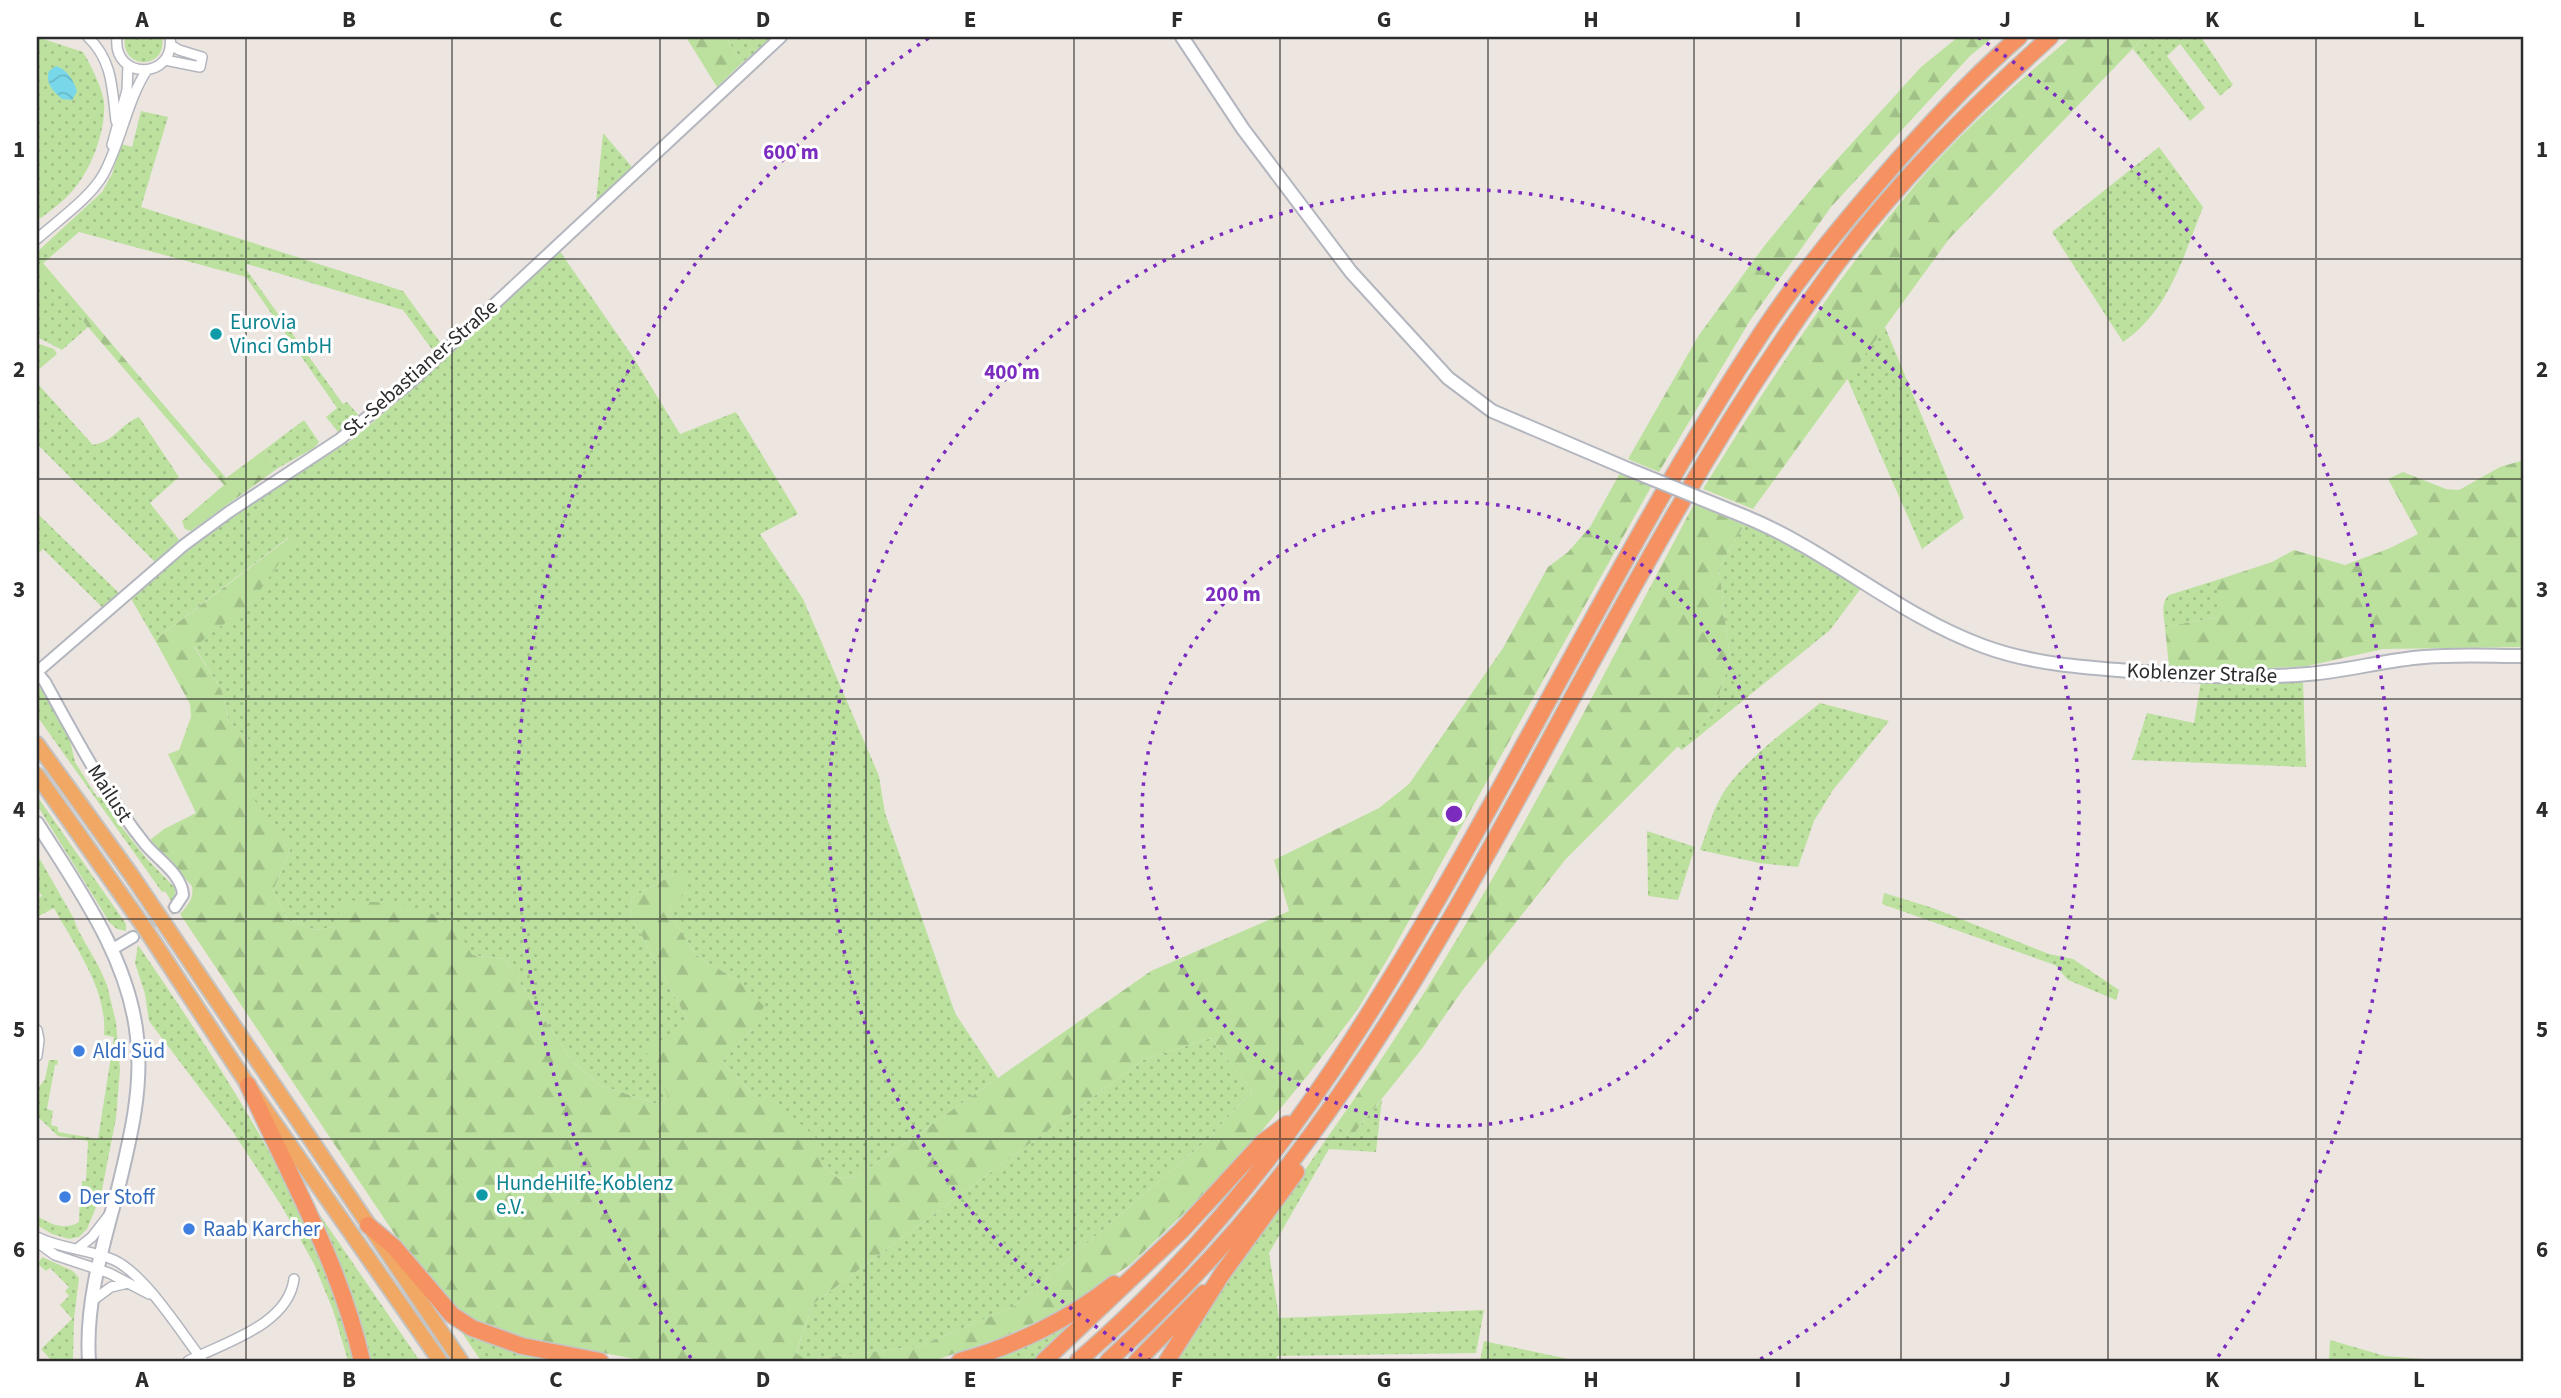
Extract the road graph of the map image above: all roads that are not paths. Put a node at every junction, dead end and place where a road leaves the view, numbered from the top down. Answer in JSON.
{"nodes":[{"id":1,"x":89,"y":37,"type":"edge"},
{"id":2,"x":107,"y":37,"type":"edge"},
{"id":3,"x":781,"y":37,"type":"edge"},
{"id":4,"x":1182,"y":37,"type":"edge"},
{"id":5,"x":2019,"y":37,"type":"edge"},
{"id":6,"x":2050,"y":37,"type":"edge"},
{"id":7,"x":117,"y":40,"type":"edge"},
{"id":8,"x":170,"y":41,"type":"edge"},
{"id":9,"x":165,"y":60,"type":"junction"},
{"id":10,"x":128,"y":65,"type":"junction"},
{"id":11,"x":147,"y":70,"type":"junction"},
{"id":12,"x":117,"y":127,"type":"junction"},
{"id":13,"x":108,"y":163,"type":"junction"},
{"id":14,"x":37,"y":239,"type":"edge"},
{"id":15,"x":2524,"y":656,"type":"edge"},
{"id":16,"x":37,"y":672,"type":"edge"},
{"id":17,"x":37,"y":744,"type":"edge"},
{"id":18,"x":37,"y":775,"type":"edge"},
{"id":19,"x":37,"y":823,"type":"edge"},
{"id":20,"x":175,"y":907,"type":"dead end"},
{"id":21,"x":133,"y":937,"type":"tunnel mouth"},
{"id":22,"x":111,"y":950,"type":"junction"},
{"id":23,"x":37,"y":1030,"type":"edge"},
{"id":24,"x":37,"y":1056,"type":"edge"},
{"id":25,"x":248,"y":1085,"type":"junction"},
{"id":26,"x":1303,"y":1111,"type":"junction"},
{"id":27,"x":1321,"y":1120,"type":"junction"},
{"id":28,"x":112,"y":1212,"type":"junction"},
{"id":29,"x":368,"y":1225,"type":"junction"},
{"id":30,"x":1182,"y":1230,"type":"junction"},
{"id":31,"x":37,"y":1237,"type":"edge"},
{"id":32,"x":37,"y":1242,"type":"edge"},
{"id":33,"x":77,"y":1249,"type":"junction"},
{"id":34,"x":101,"y":1255,"type":"junction"},
{"id":35,"x":98,"y":1269,"type":"junction"},
{"id":36,"x":1222,"y":1274,"type":"junction"},
{"id":37,"x":294,"y":1279,"type":"dead end"},
{"id":38,"x":128,"y":1283,"type":"junction"},
{"id":39,"x":153,"y":1297,"type":"junction"},
{"id":40,"x":92,"y":1301,"type":"junction"},
{"id":41,"x":201,"y":1359,"type":"edge"},
{"id":42,"x":89,"y":1361,"type":"edge"},
{"id":43,"x":188,"y":1361,"type":"edge"},
{"id":44,"x":362,"y":1361,"type":"edge"},
{"id":45,"x":440,"y":1361,"type":"edge"},
{"id":46,"x":461,"y":1361,"type":"edge"},
{"id":47,"x":600,"y":1361,"type":"edge"},
{"id":48,"x":960,"y":1361,"type":"edge"},
{"id":49,"x":1044,"y":1361,"type":"edge"},
{"id":50,"x":1078,"y":1361,"type":"edge"},
{"id":51,"x":1108,"y":1361,"type":"edge"},
{"id":52,"x":1138,"y":1361,"type":"edge"},
{"id":53,"x":1167,"y":1361,"type":"edge"}],
"edges":[{"from":1,"to":12,"type":"street"},
{"from":2,"to":7,"type":"street"},
{"from":3,"to":16,"type":"street","name":"St.-Sebastianer-Straße"},
{"from":4,"to":15,"type":"main road","name":"Koblenzer Straße","bridge":true},
{"from":5,"to":26,"type":"highway"},
{"from":6,"to":27,"type":"highway"},
{"from":7,"to":10,"type":"street"},
{"from":8,"to":9,"type":"street"},
{"from":8,"to":9,"type":"street"},
{"from":9,"to":11,"type":"street"},
{"from":10,"to":11,"type":"street"},
{"from":10,"to":12,"type":"street"},
{"from":11,"to":13,"type":"street"},
{"from":12,"to":13,"type":"street"},
{"from":13,"to":14,"type":"street"},
{"from":16,"to":20,"type":"street","name":"Mailust"},
{"from":17,"to":29,"type":"highway"},
{"from":18,"to":25,"type":"highway"},
{"from":19,"to":22,"type":"main road"},
{"from":21,"to":22,"type":"street"},
{"from":22,"to":28,"type":"main road"},
{"from":23,"to":24,"type":"street"},
{"from":25,"to":44,"type":"highway"},
{"from":25,"to":45,"type":"highway"},
{"from":26,"to":30,"type":"highway"},
{"from":26,"to":50,"type":"highway"},
{"from":27,"to":36,"type":"highway"},
{"from":27,"to":51,"type":"highway"},
{"from":28,"to":33,"type":"street"},
{"from":28,"to":34,"type":"main road"},
{"from":29,"to":46,"type":"highway"},
{"from":29,"to":47,"type":"highway"},
{"from":30,"to":48,"type":"highway"},
{"from":30,"to":49,"type":"highway"},
{"from":31,"to":33,"type":"street"},
{"from":32,"to":35,"type":"street"},
{"from":33,"to":34,"type":"street"},
{"from":34,"to":35,"type":"main road"},
{"from":34,"to":39,"type":"street"},
{"from":35,"to":38,"type":"street"},
{"from":35,"to":40,"type":"main road"},
{"from":36,"to":52,"type":"highway"},
{"from":36,"to":53,"type":"highway"},
{"from":37,"to":41,"type":"street"},
{"from":38,"to":39,"type":"street"},
{"from":38,"to":40,"type":"street"},
{"from":39,"to":41,"type":"street"},
{"from":40,"to":42,"type":"main road"},
{"from":41,"to":43,"type":"street"}]}
